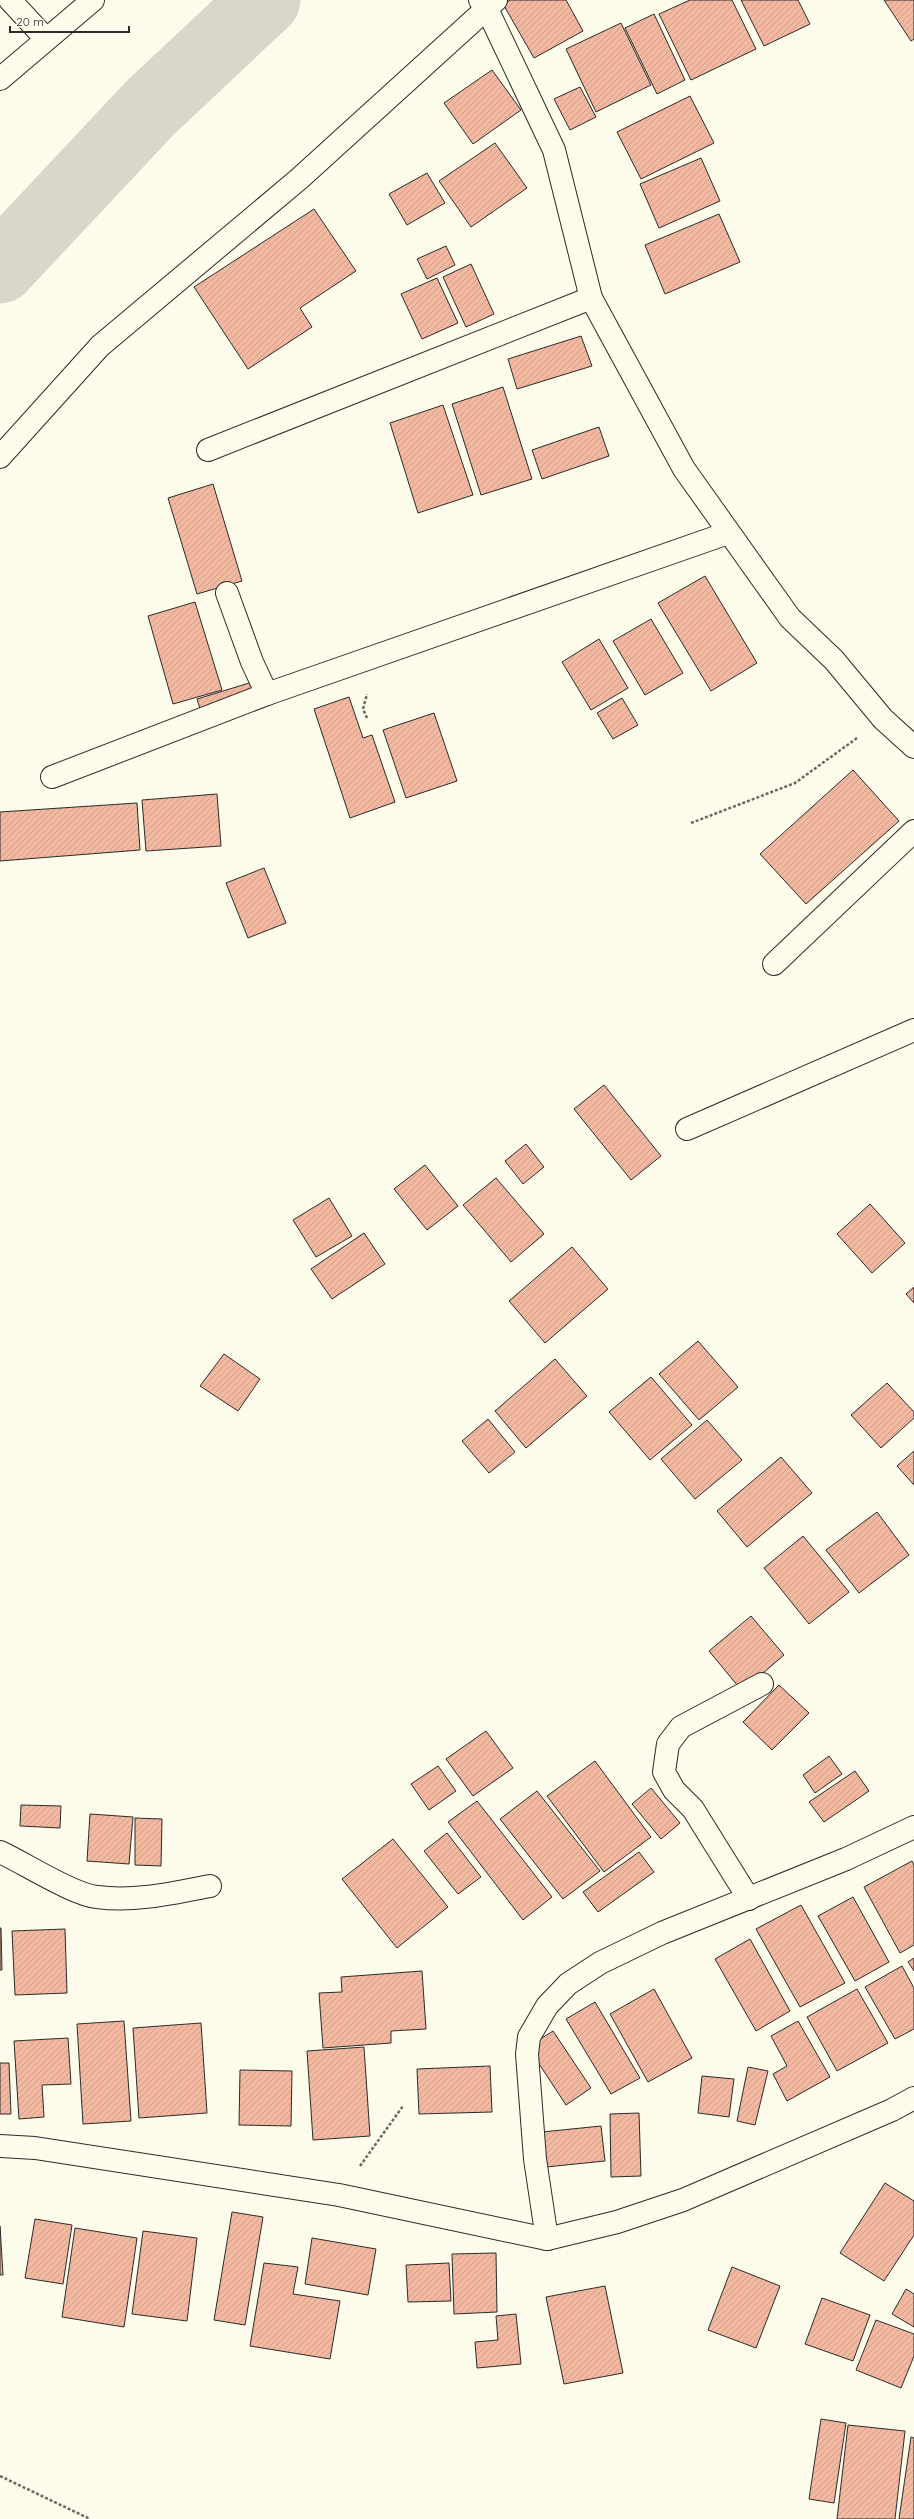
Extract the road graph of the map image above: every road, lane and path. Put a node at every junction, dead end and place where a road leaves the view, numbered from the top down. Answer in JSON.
{"nodes":[{"id":1,"x":10,"y":0,"type":"edge"},
{"id":2,"x":93,"y":0,"type":"edge"},
{"id":3,"x":488,"y":3,"type":"edge"},
{"id":4,"x":46,"y":38,"type":"junction"},
{"id":5,"x":0,"y":79,"type":"edge"},
{"id":6,"x":591,"y":298,"type":"junction"},
{"id":7,"x":208,"y":450,"type":"dead end"},
{"id":8,"x":0,"y":457,"type":"edge"},
{"id":9,"x":728,"y":533,"type":"junction"},
{"id":10,"x":227,"y":593,"type":"dead end"},
{"id":11,"x":267,"y":694,"type":"junction"},
{"id":12,"x":883,"y":719,"type":"junction"},
{"id":13,"x":914,"y":747,"type":"edge"},
{"id":14,"x":52,"y":777,"type":"dead end"},
{"id":15,"x":691,"y":823,"type":"dead end"},
{"id":16,"x":914,"y":831,"type":"edge"},
{"id":17,"x":774,"y":964,"type":"dead end"},
{"id":18,"x":914,"y":1030,"type":"edge"},
{"id":19,"x":687,"y":1129,"type":"dead end"},
{"id":20,"x":762,"y":1684,"type":"dead end"},
{"id":21,"x":914,"y":1827,"type":"edge"},
{"id":22,"x":0,"y":1852,"type":"edge"},
{"id":23,"x":210,"y":1886,"type":"dead end"},
{"id":24,"x":750,"y":1899,"type":"junction"},
{"id":25,"x":914,"y":2098,"type":"edge"},
{"id":26,"x":403,"y":2106,"type":"dead end"},
{"id":27,"x":0,"y":2146,"type":"edge"},
{"id":28,"x":339,"y":2196,"type":"junction"},
{"id":29,"x":547,"y":2239,"type":"junction"},
{"id":30,"x":0,"y":2476,"type":"edge"},
{"id":31,"x":90,"y":2519,"type":"edge"}],
"edges":[{"from":1,"to":4,"type":"street"},
{"from":2,"to":4,"type":"street"},
{"from":3,"to":6,"type":"street"},
{"from":3,"to":8,"type":"street"},
{"from":4,"to":5,"type":"street"},
{"from":6,"to":7,"type":"street"},
{"from":6,"to":9,"type":"street"},
{"from":9,"to":11,"type":"street"},
{"from":9,"to":12,"type":"street"},
{"from":10,"to":11,"type":"street"},
{"from":11,"to":14,"type":"street"},
{"from":12,"to":13,"type":"street"},
{"from":12,"to":15,"type":"path"},
{"from":16,"to":17,"type":"street"},
{"from":18,"to":19,"type":"street"},
{"from":20,"to":24,"type":"street"},
{"from":21,"to":24,"type":"street"},
{"from":22,"to":23,"type":"street"},
{"from":24,"to":29,"type":"street"},
{"from":25,"to":29,"type":"street"},
{"from":26,"to":28,"type":"path"},
{"from":27,"to":28,"type":"street"},
{"from":28,"to":29,"type":"street"},
{"from":30,"to":31,"type":"path"}]}
